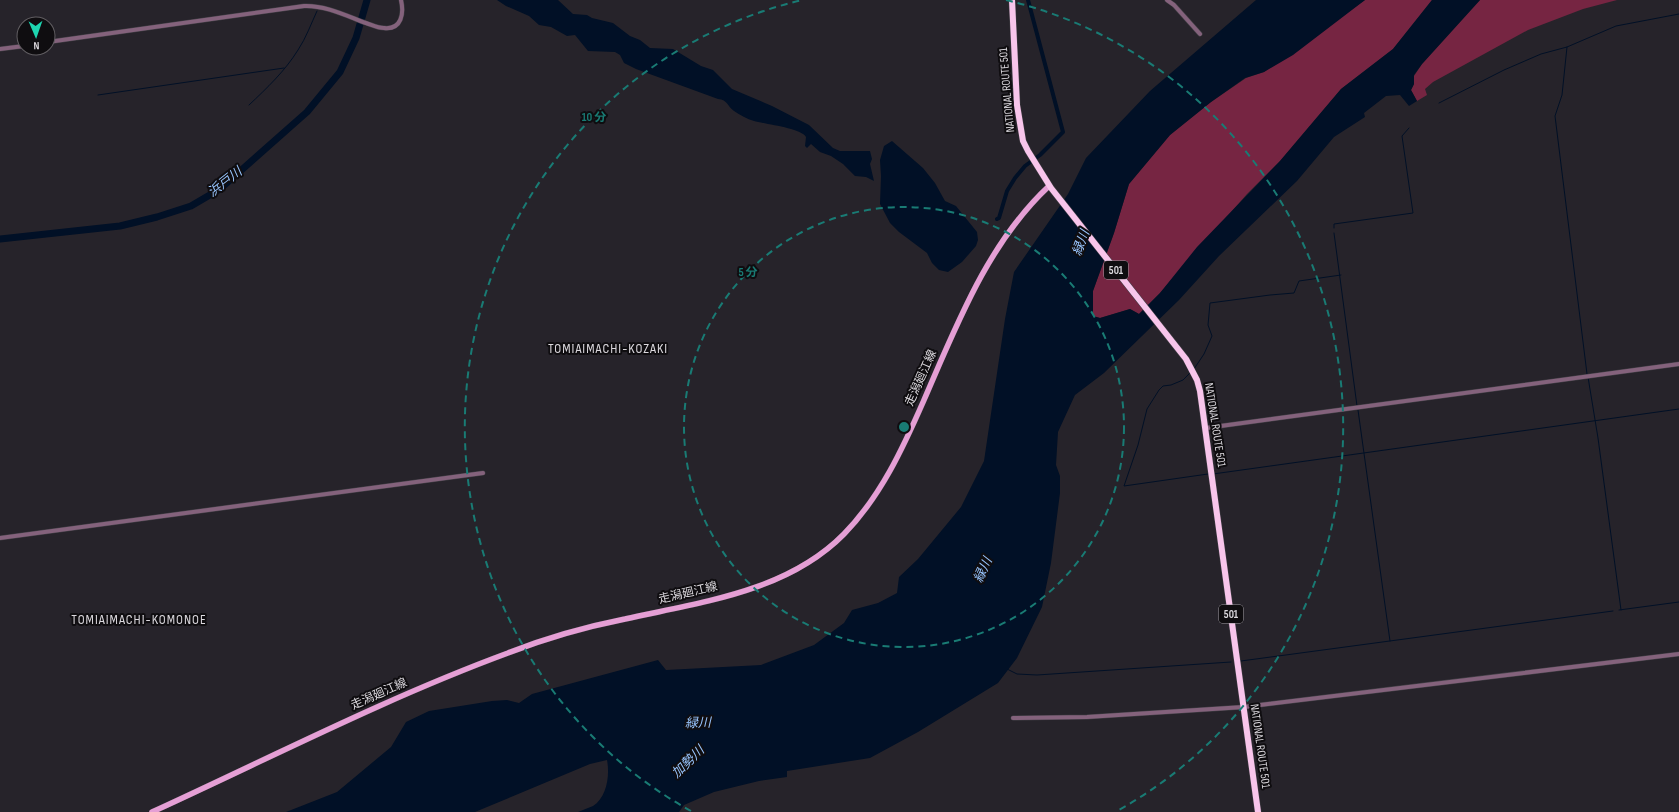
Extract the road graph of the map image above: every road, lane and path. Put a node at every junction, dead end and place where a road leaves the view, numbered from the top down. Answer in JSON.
{"nodes":[{"id":1,"x":401,"y":0,"type":"edge"},
{"id":2,"x":1012,"y":0,"type":"edge"},
{"id":3,"x":1168,"y":0,"type":"edge"},
{"id":4,"x":1200,"y":34,"type":"dead end"},
{"id":5,"x":56,"y":41,"type":"edge"},
{"id":6,"x":16,"y":47,"type":"edge"},
{"id":7,"x":0,"y":49,"type":"edge"},
{"id":8,"x":1050,"y":187,"type":"junction"},
{"id":9,"x":1679,"y":364,"type":"edge"},
{"id":10,"x":1206,"y":428,"type":"junction"},
{"id":11,"x":483,"y":473,"type":"dead end"},
{"id":12,"x":0,"y":538,"type":"edge"},
{"id":13,"x":1679,"y":654,"type":"edge"},
{"id":14,"x":1244,"y":707,"type":"junction"},
{"id":15,"x":1013,"y":718,"type":"dead end"},
{"id":16,"x":152,"y":812,"type":"edge"},
{"id":17,"x":1258,"y":812,"type":"edge"}],
"edges":[{"from":1,"to":5,"type":"street"},
{"from":2,"to":8,"type":"highway","name":"NATIONAL ROUTE 501","number":"501"},
{"from":3,"to":4,"type":"street"},
{"from":6,"to":7,"type":"street"},
{"from":8,"to":10,"type":"highway","name":"NATIONAL ROUTE 501","number":"501"},
{"from":8,"to":16,"type":"main road","name":"走潟廻江線"},
{"from":9,"to":10,"type":"street"},
{"from":10,"to":14,"type":"highway","name":"NATIONAL ROUTE 501","number":"501"},
{"from":11,"to":12,"type":"street"},
{"from":13,"to":14,"type":"street"},
{"from":14,"to":15,"type":"street"},
{"from":14,"to":17,"type":"highway","name":"NATIONAL ROUTE 501","number":"501"}]}
